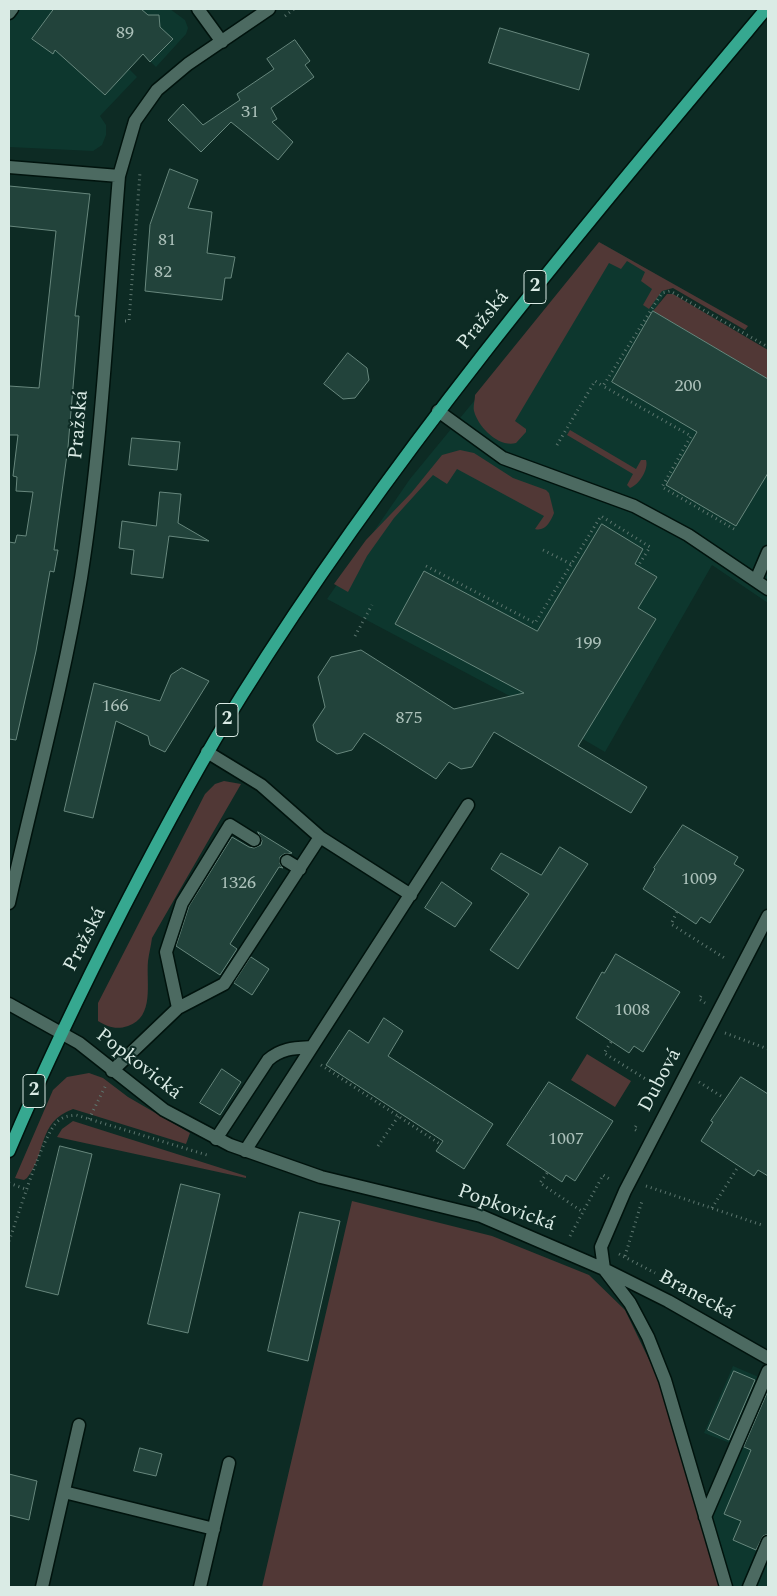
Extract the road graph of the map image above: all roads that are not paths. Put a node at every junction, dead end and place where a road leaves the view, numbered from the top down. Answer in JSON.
{"nodes":[{"id":1,"x":12,"y":9,"type":"edge"},
{"id":2,"x":198,"y":9,"type":"edge"},
{"id":3,"x":269,"y":9,"type":"edge"},
{"id":4,"x":766,"y":9,"type":"edge"},
{"id":5,"x":9,"y":13,"type":"edge"},
{"id":6,"x":222,"y":42,"type":"junction"},
{"id":7,"x":9,"y":167,"type":"edge"},
{"id":8,"x":119,"y":176,"type":"junction"},
{"id":9,"x":438,"y":411,"type":"junction"},
{"id":10,"x":768,"y":552,"type":"edge"},
{"id":11,"x":756,"y":580,"type":"junction"},
{"id":12,"x":768,"y":589,"type":"edge"},
{"id":13,"x":207,"y":752,"type":"junction"},
{"id":14,"x":468,"y":805,"type":"dead end"},
{"id":15,"x":320,"y":837,"type":"junction"},
{"id":16,"x":254,"y":840,"type":"dead end"},
{"id":17,"x":287,"y":861,"type":"dead end"},
{"id":18,"x":300,"y":869,"type":"junction"},
{"id":19,"x":411,"y":895,"type":"junction"},
{"id":20,"x":9,"y":903,"type":"edge"},
{"id":21,"x":768,"y":916,"type":"edge"},
{"id":22,"x":9,"y":1004,"type":"edge"},
{"id":23,"x":178,"y":1008,"type":"junction"},
{"id":24,"x":62,"y":1032,"type":"junction"},
{"id":25,"x":312,"y":1047,"type":"junction"},
{"id":26,"x":112,"y":1071,"type":"junction"},
{"id":27,"x":216,"y":1139,"type":"junction"},
{"id":28,"x":9,"y":1151,"type":"edge"},
{"id":29,"x":245,"y":1151,"type":"junction"},
{"id":30,"x":604,"y":1269,"type":"junction"},
{"id":31,"x":768,"y":1358,"type":"edge"},
{"id":32,"x":768,"y":1371,"type":"edge"},
{"id":33,"x":79,"y":1425,"type":"dead end"},
{"id":34,"x":229,"y":1463,"type":"dead end"},
{"id":35,"x":64,"y":1492,"type":"junction"},
{"id":36,"x":705,"y":1517,"type":"junction"},
{"id":37,"x":214,"y":1529,"type":"junction"},
{"id":38,"x":768,"y":1542,"type":"edge"},
{"id":39,"x":42,"y":1587,"type":"edge"},
{"id":40,"x":200,"y":1587,"type":"edge"},
{"id":41,"x":726,"y":1587,"type":"edge"},
{"id":42,"x":749,"y":1587,"type":"edge"}],
"edges":[{"from":1,"to":5,"type":"street"},
{"from":2,"to":6,"type":"street"},
{"from":3,"to":6,"type":"street","name":"Pražská"},
{"from":4,"to":9,"type":"main road","name":"Pražská","number":"2"},
{"from":6,"to":8,"type":"street","name":"Pražská"},
{"from":7,"to":8,"type":"street"},
{"from":8,"to":20,"type":"street","name":"Pražská"},
{"from":9,"to":11,"type":"street"},
{"from":9,"to":13,"type":"main road","name":"Pražská","number":"2"},
{"from":10,"to":11,"type":"street"},
{"from":11,"to":12,"type":"street"},
{"from":13,"to":15,"type":"street"},
{"from":13,"to":24,"type":"main road","name":"Pražská","number":"2"},
{"from":14,"to":19,"type":"street"},
{"from":15,"to":18,"type":"street"},
{"from":15,"to":19,"type":"street"},
{"from":16,"to":23,"type":"street"},
{"from":17,"to":18,"type":"street"},
{"from":18,"to":23,"type":"street"},
{"from":19,"to":25,"type":"street"},
{"from":21,"to":30,"type":"street","name":"Dubová"},
{"from":22,"to":24,"type":"street","name":"Popkovická"},
{"from":23,"to":26,"type":"street"},
{"from":24,"to":26,"type":"street","name":"Popkovická"},
{"from":24,"to":28,"type":"main road","name":"Pražská","number":"2"},
{"from":25,"to":27,"type":"street"},
{"from":25,"to":29,"type":"street"},
{"from":26,"to":27,"type":"street","name":"Popkovická"},
{"from":27,"to":29,"type":"street","name":"Popkovická"},
{"from":29,"to":30,"type":"street","name":"Popkovická"},
{"from":30,"to":31,"type":"street","name":"Branecká"},
{"from":30,"to":36,"type":"street","name":"Popkovická"},
{"from":32,"to":36,"type":"street"},
{"from":33,"to":35,"type":"street"},
{"from":34,"to":37,"type":"street"},
{"from":35,"to":37,"type":"street"},
{"from":35,"to":39,"type":"street"},
{"from":36,"to":41,"type":"street","name":"Popkovická"},
{"from":37,"to":40,"type":"street"},
{"from":38,"to":42,"type":"street"}]}
